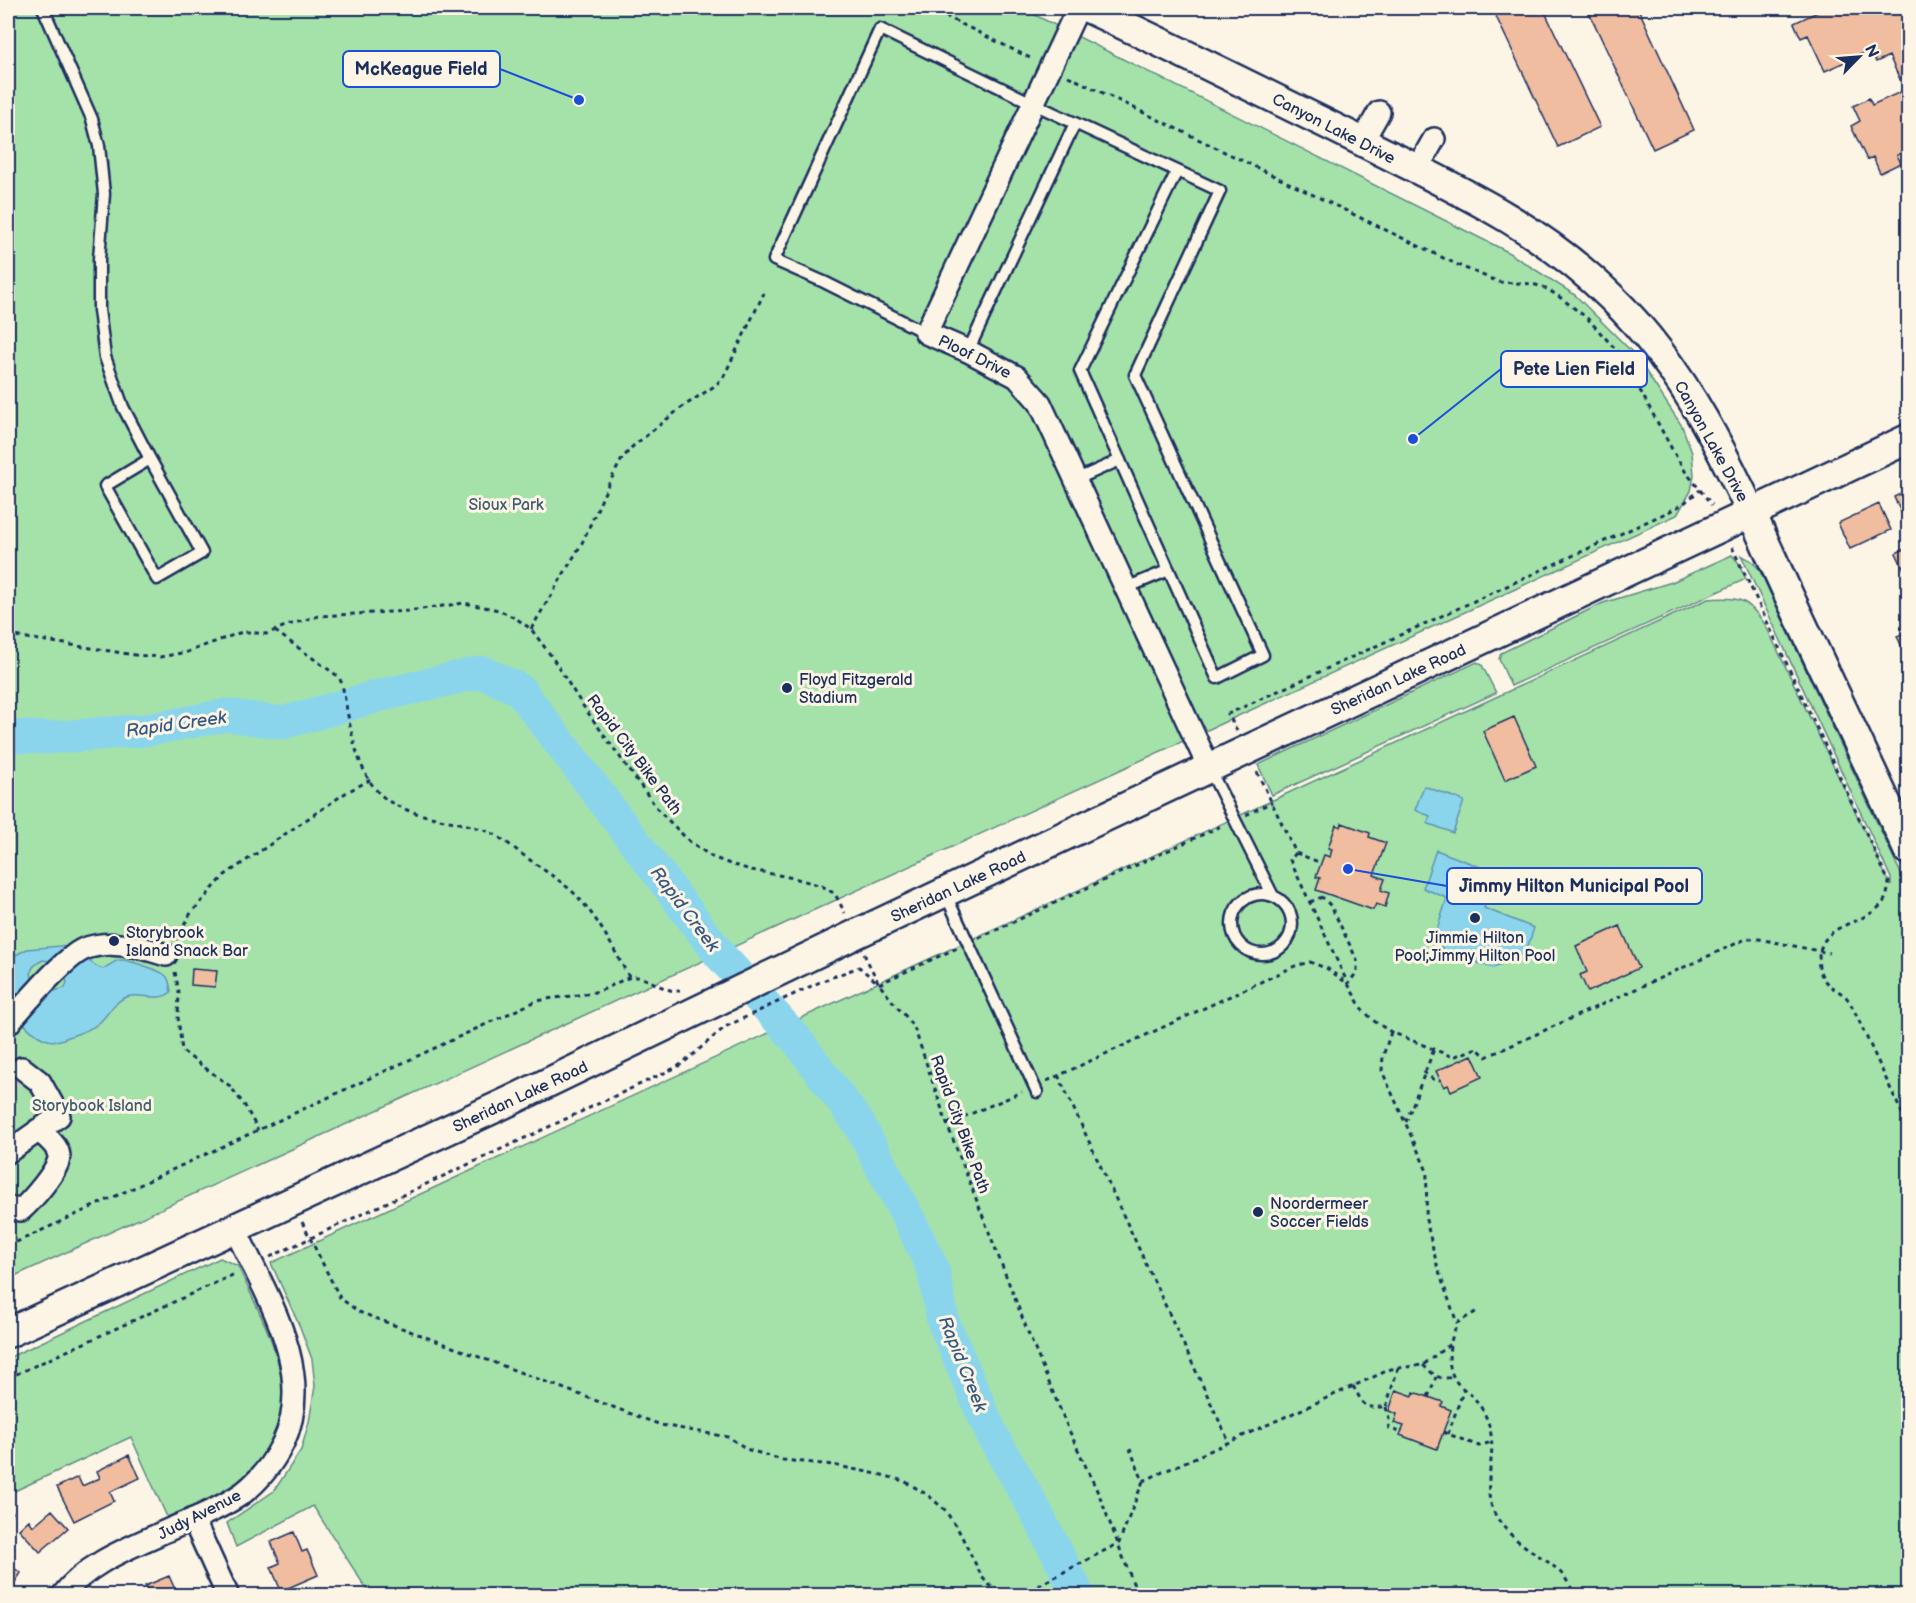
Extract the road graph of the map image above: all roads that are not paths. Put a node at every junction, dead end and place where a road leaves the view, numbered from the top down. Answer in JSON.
{"nodes":[{"id":1,"x":43,"y":8,"type":"edge"},
{"id":2,"x":1078,"y":8,"type":"edge"},
{"id":3,"x":1088,"y":8,"type":"edge"},
{"id":4,"x":1032,"y":103,"type":"junction"},
{"id":5,"x":1379,"y":112,"type":"dead end"},
{"id":6,"x":1075,"y":123,"type":"junction"},
{"id":7,"x":1434,"y":139,"type":"dead end"},
{"id":8,"x":1362,"y":142,"type":"junction"},
{"id":9,"x":1418,"y":169,"type":"junction"},
{"id":10,"x":1177,"y":171,"type":"junction"},
{"id":11,"x":927,"y":333,"type":"junction"},
{"id":12,"x":968,"y":351,"type":"junction"},
{"id":13,"x":1908,"y":439,"type":"edge"},
{"id":14,"x":150,"y":459,"type":"junction"},
{"id":15,"x":1120,"y":460,"type":"junction"},
{"id":16,"x":1075,"y":480,"type":"junction"},
{"id":17,"x":1751,"y":512,"type":"junction"},
{"id":18,"x":1169,"y":570,"type":"junction"},
{"id":19,"x":1126,"y":588,"type":"junction"},
{"id":20,"x":1209,"y":768,"type":"junction"},
{"id":21,"x":1908,"y":846,"type":"edge"},
{"id":22,"x":944,"y":892,"type":"junction"},
{"id":23,"x":1273,"y":896,"type":"junction"},
{"id":24,"x":166,"y":955,"type":"road end"},
{"id":25,"x":8,"y":1024,"type":"edge"},
{"id":26,"x":22,"y":1068,"type":"dead end"},
{"id":27,"x":1035,"y":1089,"type":"road end"},
{"id":28,"x":38,"y":1130,"type":"junction"},
{"id":29,"x":8,"y":1152,"type":"edge"},
{"id":30,"x":8,"y":1207,"type":"edge"},
{"id":31,"x":235,"y":1229,"type":"junction"},
{"id":32,"x":8,"y":1333,"type":"edge"},
{"id":33,"x":193,"y":1519,"type":"junction"},
{"id":34,"x":62,"y":1596,"type":"edge"},
{"id":35,"x":228,"y":1596,"type":"edge"}],
"edges":[{"from":1,"to":14,"type":"lane"},
{"from":2,"to":4,"type":"street","name":"Ploof Drive"},
{"from":3,"to":8,"type":"street","name":"Canyon Lake Drive"},
{"from":4,"to":6,"type":"lane"},
{"from":4,"to":11,"type":"street","name":"Ploof Drive"},
{"from":4,"to":11,"type":"lane"},
{"from":5,"to":8,"type":"street"},
{"from":6,"to":10,"type":"lane"},
{"from":6,"to":12,"type":"lane"},
{"from":7,"to":9,"type":"street"},
{"from":8,"to":9,"type":"street","name":"Canyon Lake Drive"},
{"from":9,"to":17,"type":"street","name":"Canyon Lake Drive"},
{"from":10,"to":15,"type":"lane"},
{"from":10,"to":18,"type":"lane"},
{"from":11,"to":12,"type":"street","name":"Ploof Drive"},
{"from":12,"to":16,"type":"street","name":"Ploof Drive"},
{"from":13,"to":17,"type":"street","name":"Sheridan Lake Road"},
{"from":14,"to":14,"type":"lane"},
{"from":15,"to":16,"type":"lane"},
{"from":15,"to":18,"type":"lane"},
{"from":16,"to":19,"type":"street","name":"Ploof Drive"},
{"from":17,"to":20,"type":"street","name":"Sheridan Lake Road"},
{"from":17,"to":21,"type":"street","name":"Canyon Lake Drive"},
{"from":18,"to":19,"type":"lane"},
{"from":19,"to":20,"type":"street","name":"Ploof Drive"},
{"from":20,"to":22,"type":"street","name":"Sheridan Lake Road"},
{"from":20,"to":23,"type":"lane"},
{"from":22,"to":27,"type":"lane"},
{"from":22,"to":31,"type":"street","name":"Sheridan Lake Road"},
{"from":23,"to":23,"type":"lane"},
{"from":24,"to":25,"type":"street"},
{"from":26,"to":28,"type":"street"},
{"from":28,"to":29,"type":"street"},
{"from":28,"to":30,"type":"street"},
{"from":31,"to":32,"type":"street","name":"Sheridan Lake Road"},
{"from":31,"to":33,"type":"street","name":"Judy Avenue"},
{"from":33,"to":34,"type":"street","name":"Judy Avenue"},
{"from":33,"to":35,"type":"street"}]}
